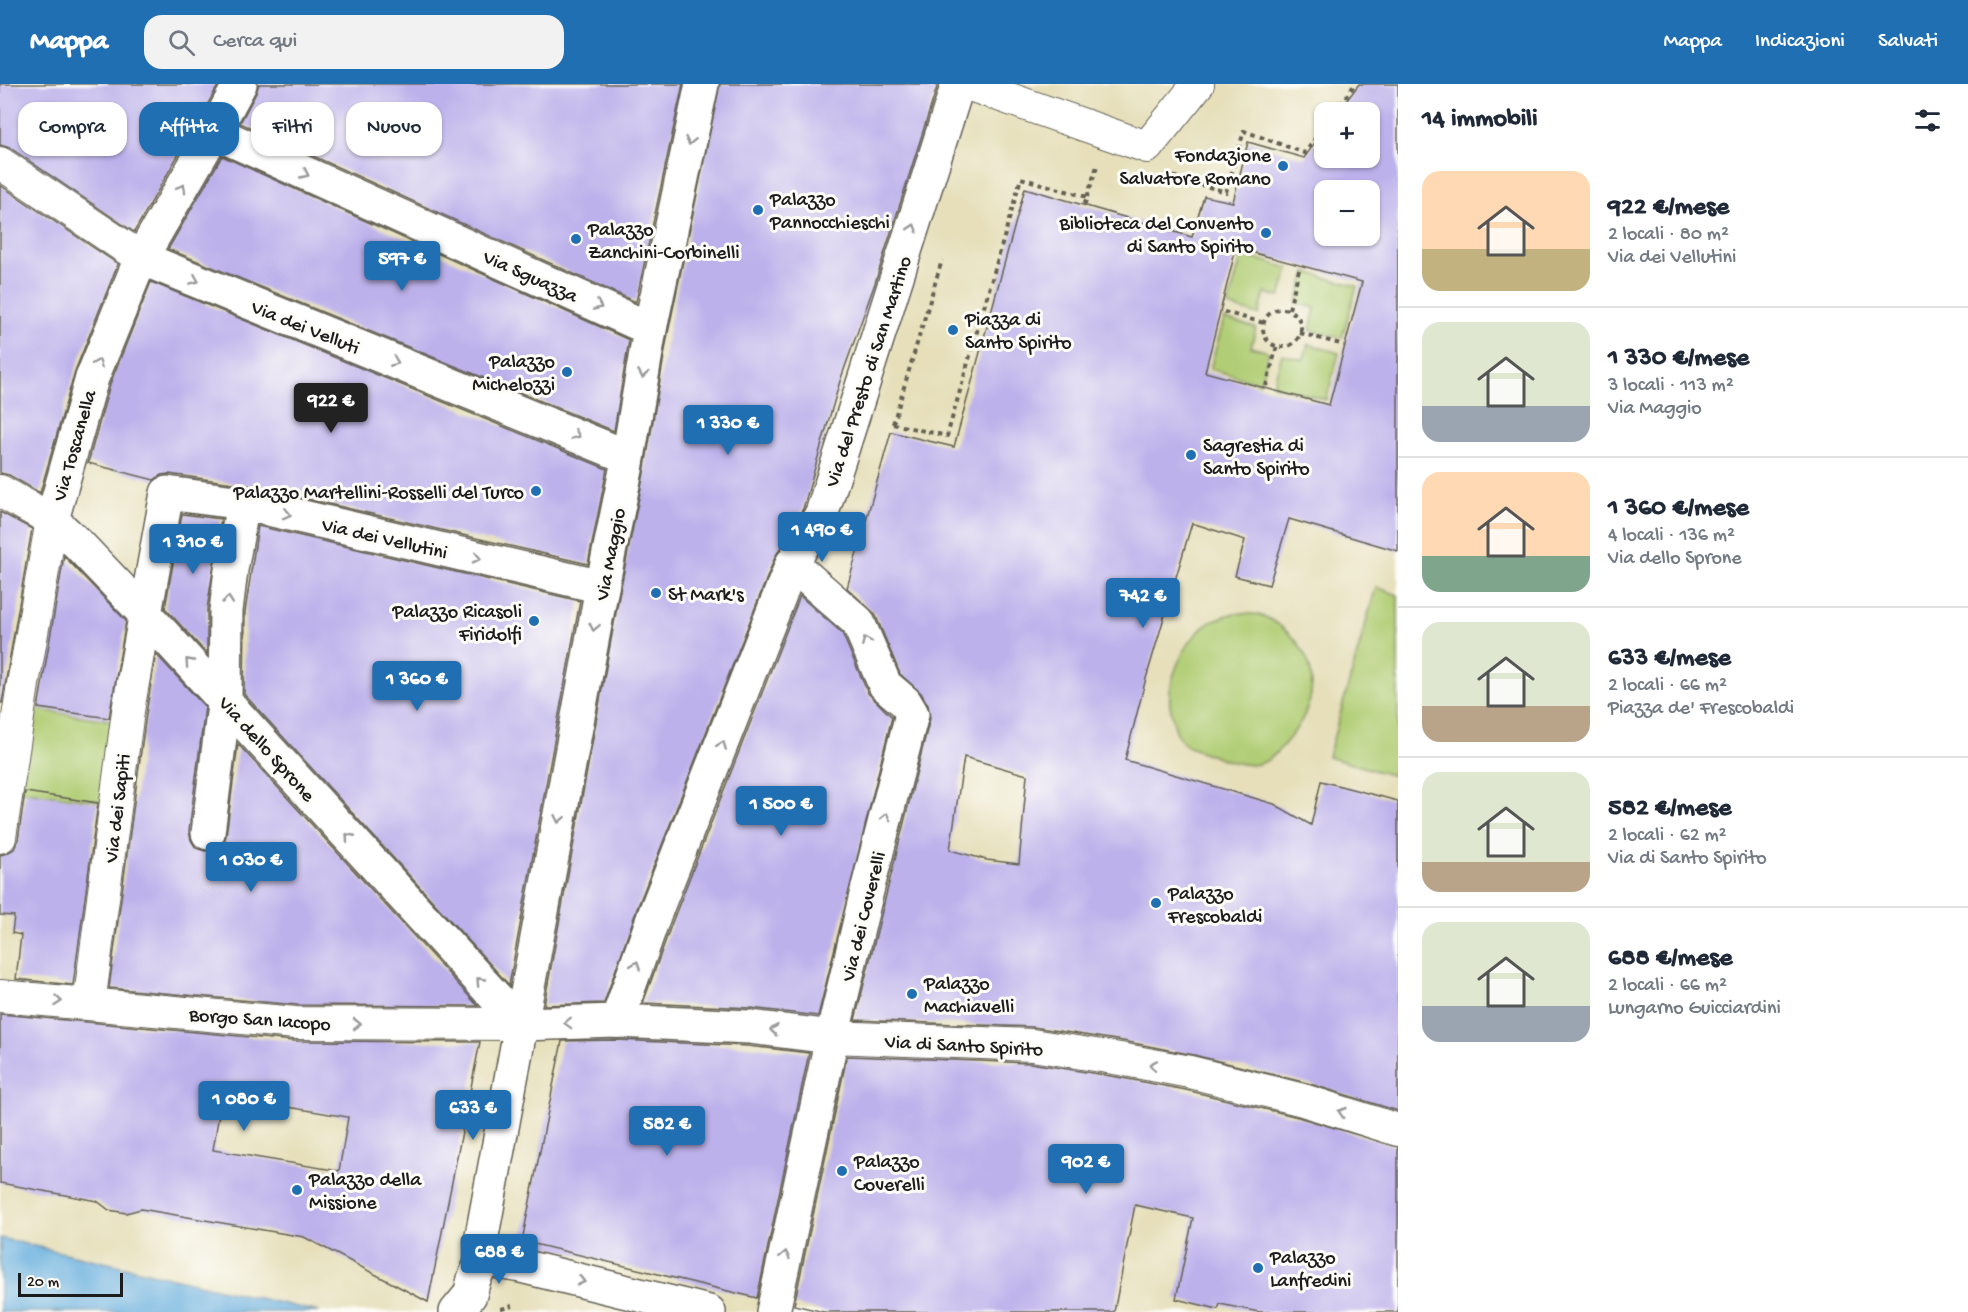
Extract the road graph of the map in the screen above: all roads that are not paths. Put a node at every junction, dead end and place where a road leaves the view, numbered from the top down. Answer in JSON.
{"nodes":[{"id":1,"x":240,"y":84,"type":"edge"},
{"id":2,"x":702,"y":84,"type":"edge"},
{"id":3,"x":958,"y":84,"type":"edge"},
{"id":4,"x":967,"y":84,"type":"edge"},
{"id":5,"x":1198,"y":84,"type":"edge"},
{"id":6,"x":230,"y":102,"type":"edge"},
{"id":7,"x":239,"y":143,"type":"edge"},
{"id":8,"x":200,"y":156,"type":"edge"},
{"id":9,"x":0,"y":163,"type":"edge"},
{"id":10,"x":141,"y":258,"type":"junction"},
{"id":11,"x":650,"y":329,"type":"junction"},
{"id":12,"x":628,"y":457,"type":"junction"},
{"id":13,"x":0,"y":491,"type":"edge"},
{"id":14,"x":243,"y":503,"type":"junction"},
{"id":15,"x":52,"y":520,"type":"junction"},
{"id":16,"x":792,"y":564,"type":"junction"},
{"id":17,"x":602,"y":587,"type":"junction"},
{"id":18,"x":146,"y":614,"type":"junction"},
{"id":19,"x":225,"y":700,"type":"junction"},
{"id":20,"x":208,"y":833,"type":"dead end"},
{"id":21,"x":0,"y":837,"type":"edge"},
{"id":22,"x":0,"y":996,"type":"edge"},
{"id":23,"x":89,"y":1004,"type":"junction"},
{"id":24,"x":617,"y":1021,"type":"junction"},
{"id":25,"x":520,"y":1024,"type":"junction"},
{"id":26,"x":832,"y":1037,"type":"junction"},
{"id":27,"x":1398,"y":1130,"type":"edge"},
{"id":28,"x":483,"y":1259,"type":"junction"},
{"id":29,"x":461,"y":1306,"type":"edge"},
{"id":30,"x":709,"y":1312,"type":"edge"},
{"id":31,"x":773,"y":1312,"type":"edge"}],
"edges":[{"from":1,"to":6,"type":"street","name":"Via Toscanella"},
{"from":2,"to":11,"type":"street","name":"Via Maggio","one_way":true},
{"from":16,"to":3,"type":"street","name":"Via del Presto di San Martino","one_way":true},
{"from":4,"to":5,"type":"street"},
{"from":7,"to":11,"type":"street","name":"Via Sguazza","one_way":true},
{"from":10,"to":8,"type":"street","name":"Via Toscanella","one_way":true},
{"from":9,"to":10,"type":"street","name":"Via dei Velluti"},
{"from":10,"to":12,"type":"street","name":"Via dei Velluti","one_way":true},
{"from":15,"to":10,"type":"street","name":"Via Toscanella","one_way":true},
{"from":11,"to":12,"type":"street","name":"Via Maggio","one_way":true},
{"from":12,"to":17,"type":"street","name":"Via Maggio"},
{"from":13,"to":15,"type":"street","name":"Via dello Sprone"},
{"from":14,"to":17,"type":"street","name":"Via dei Vellutini","one_way":true},
{"from":14,"to":18,"type":"street","name":"Via dei Vellutini"},
{"from":19,"to":14,"type":"street","one_way":true},
{"from":15,"to":18,"type":"street","name":"Via dello Sprone"},
{"from":15,"to":21,"type":"street","name":"Via Toscanella"},
{"from":24,"to":16,"type":"street","name":"Via del Presto di San Martino","one_way":true},
{"from":26,"to":16,"type":"street","name":"Via dei Coverelli","one_way":true},
{"from":17,"to":25,"type":"street","name":"Via Maggio","one_way":true},
{"from":19,"to":18,"type":"street","name":"Via dello Sprone","one_way":true},
{"from":18,"to":23,"type":"street","name":"Via dei Sapiti"},
{"from":19,"to":20,"type":"street"},
{"from":25,"to":19,"type":"street","name":"Via dello Sprone","one_way":true},
{"from":22,"to":23,"type":"street","name":"Borgo San Iacopo","one_way":true},
{"from":23,"to":25,"type":"street","name":"Borgo San Iacopo","one_way":true},
{"from":24,"to":25,"type":"street","name":"Via di Santo Spirito","one_way":true},
{"from":26,"to":24,"type":"street","name":"Via di Santo Spirito","one_way":true},
{"from":25,"to":28,"type":"street","name":"Via Maggio"},
{"from":27,"to":26,"type":"street","name":"Via di Santo Spirito","one_way":true},
{"from":31,"to":26,"type":"street","name":"Via dei Coverelli","one_way":true},
{"from":28,"to":29,"type":"street"},
{"from":28,"to":30,"type":"street","one_way":true}]}
